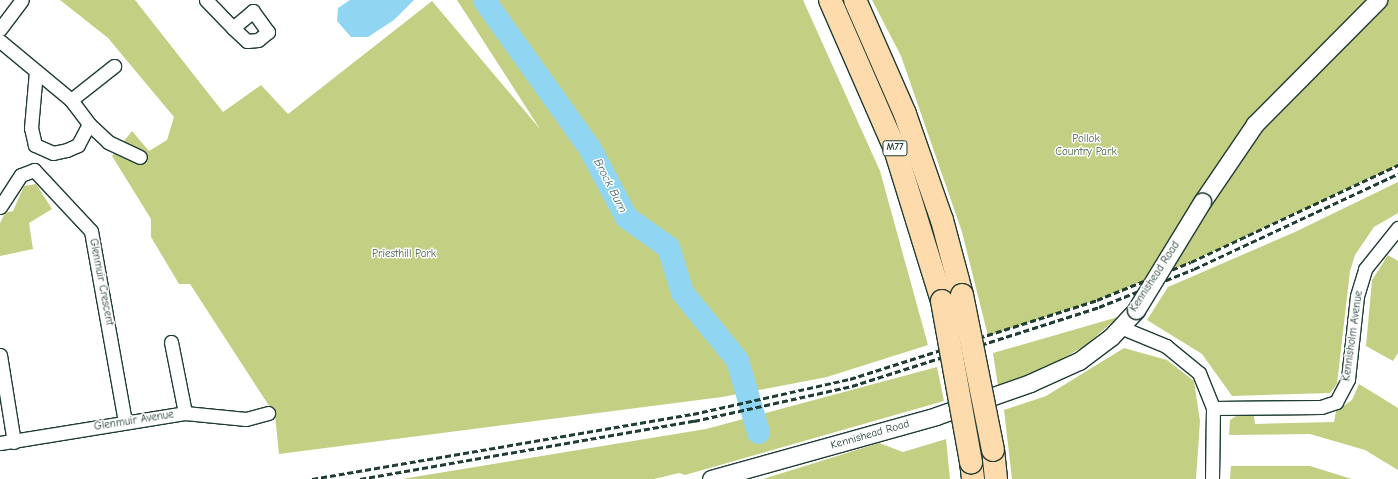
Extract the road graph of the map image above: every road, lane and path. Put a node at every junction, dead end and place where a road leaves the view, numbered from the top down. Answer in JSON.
{"nodes":[{"id":1,"x":22,"y":0,"type":"edge"},
{"id":2,"x":206,"y":0,"type":"edge"},
{"id":3,"x":830,"y":0,"type":"edge"},
{"id":4,"x":855,"y":0,"type":"edge"},
{"id":5,"x":1378,"y":0,"type":"edge"},
{"id":6,"x":233,"y":28,"type":"dead end"},
{"id":7,"x":0,"y":29,"type":"edge"},
{"id":8,"x":0,"y":41,"type":"edge"},
{"id":9,"x":114,"y":66,"type":"dead end"},
{"id":10,"x":36,"y":71,"type":"junction"},
{"id":11,"x":71,"y":100,"type":"junction"},
{"id":12,"x":89,"y":124,"type":"junction"},
{"id":13,"x":140,"y":157,"type":"dead end"},
{"id":14,"x":0,"y":206,"type":"edge"},
{"id":15,"x":1398,"y":228,"type":"edge"},
{"id":16,"x":1120,"y":327,"type":"junction"},
{"id":17,"x":171,"y":342,"type":"dead end"},
{"id":18,"x":0,"y":355,"type":"edge"},
{"id":19,"x":1213,"y":408,"type":"junction"},
{"id":20,"x":268,"y":413,"type":"dead end"},
{"id":21,"x":185,"y":414,"type":"junction"},
{"id":22,"x":125,"y":422,"type":"junction"},
{"id":23,"x":14,"y":442,"type":"junction"},
{"id":24,"x":0,"y":443,"type":"edge"},
{"id":25,"x":972,"y":471,"type":"edge"},
{"id":26,"x":711,"y":479,"type":"edge"},
{"id":27,"x":996,"y":479,"type":"edge"},
{"id":28,"x":1212,"y":479,"type":"edge"}],
"edges":[{"from":1,"to":7,"type":"street"},
{"from":2,"to":6,"type":"street"},
{"from":3,"to":25,"type":"highway","number":"M77","bridge":true},
{"from":4,"to":27,"type":"highway","number":"M77","bridge":true},
{"from":5,"to":16,"type":"street","name":"Kennishead Road","bridge":true},
{"from":8,"to":10,"type":"street"},
{"from":9,"to":11,"type":"street"},
{"from":10,"to":11,"type":"street"},
{"from":10,"to":12,"type":"street"},
{"from":11,"to":12,"type":"street"},
{"from":12,"to":13,"type":"street"},
{"from":14,"to":22,"type":"street","name":"Glenmuir Crescent"},
{"from":15,"to":19,"type":"street","name":"Kennisholm Avenue"},
{"from":16,"to":19,"type":"street"},
{"from":16,"to":26,"type":"street","name":"Kennishead Road"},
{"from":17,"to":21,"type":"street"},
{"from":18,"to":23,"type":"street"},
{"from":19,"to":28,"type":"street"},
{"from":20,"to":21,"type":"street","name":"Glenmuir Avenue"},
{"from":21,"to":22,"type":"street","name":"Glenmuir Avenue"},
{"from":22,"to":23,"type":"street","name":"Glenmuir Avenue"},
{"from":23,"to":24,"type":"street","name":"Glenmuir Avenue"}]}
